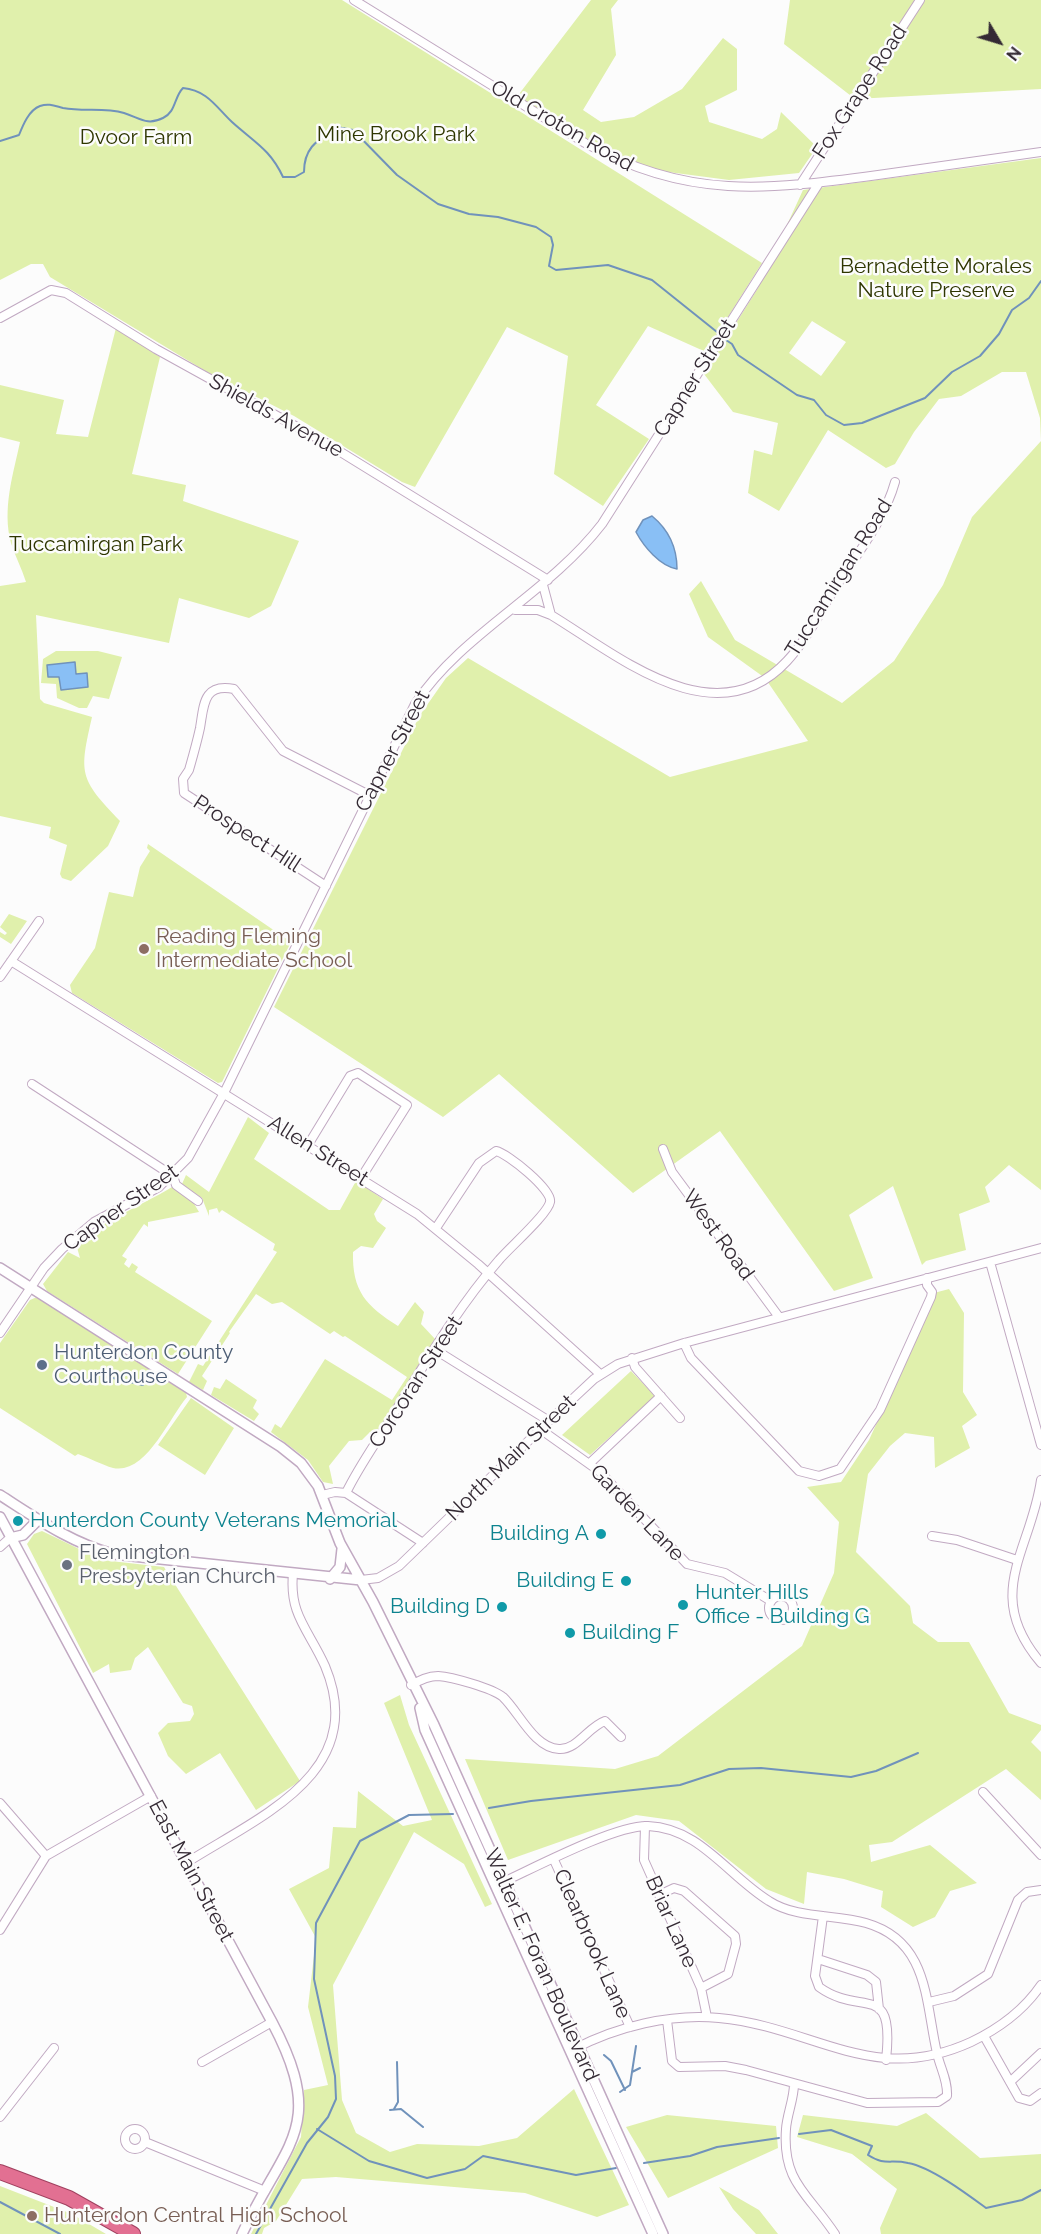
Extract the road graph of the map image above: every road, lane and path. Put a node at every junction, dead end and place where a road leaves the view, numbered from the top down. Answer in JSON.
{"nodes":[{"id":1,"x":354,"y":0,"type":"edge"},
{"id":2,"x":920,"y":0,"type":"edge"},
{"id":3,"x":1041,"y":152,"type":"edge"},
{"id":4,"x":819,"y":183,"type":"junction"},
{"id":5,"x":800,"y":185,"type":"junction"},
{"id":6,"x":0,"y":318,"type":"edge"},
{"id":7,"x":895,"y":482,"type":"dead end"},
{"id":8,"x":545,"y":583,"type":"junction"},
{"id":9,"x":513,"y":610,"type":"junction"},
{"id":10,"x":551,"y":615,"type":"junction"},
{"id":11,"x":369,"y":795,"type":"junction"},
{"id":12,"x":326,"y":886,"type":"junction"},
{"id":13,"x":39,"y":921,"type":"dead end"},
{"id":14,"x":11,"y":961,"type":"junction"},
{"id":15,"x":0,"y":977,"type":"edge"},
{"id":16,"x":32,"y":1084,"type":"dead end"},
{"id":17,"x":224,"y":1093,"type":"junction"},
{"id":18,"x":308,"y":1145,"type":"junction"},
{"id":19,"x":663,"y":1149,"type":"dead end"},
{"id":20,"x":173,"y":1176,"type":"junction"},
{"id":21,"x":361,"y":1178,"type":"junction"},
{"id":22,"x":198,"y":1201,"type":"dead end"},
{"id":23,"x":436,"y":1228,"type":"junction"},
{"id":24,"x":1041,"y":1248,"type":"edge"},
{"id":25,"x":990,"y":1262,"type":"junction"},
{"id":26,"x":0,"y":1268,"type":"edge"},
{"id":27,"x":489,"y":1274,"type":"junction"},
{"id":28,"x":927,"y":1278,"type":"junction"},
{"id":29,"x":31,"y":1288,"type":"junction"},
{"id":30,"x":779,"y":1317,"type":"junction"},
{"id":31,"x":0,"y":1333,"type":"edge"},
{"id":32,"x":684,"y":1343,"type":"junction"},
{"id":33,"x":434,"y":1348,"type":"junction"},
{"id":34,"x":632,"y":1358,"type":"junction"},
{"id":35,"x":600,"y":1374,"type":"junction"},
{"id":36,"x":661,"y":1396,"type":"junction"},
{"id":37,"x":680,"y":1418,"type":"dead end"},
{"id":38,"x":549,"y":1421,"type":"junction"},
{"id":39,"x":1038,"y":1421,"type":"edge"},
{"id":40,"x":540,"y":1429,"type":"junction"},
{"id":41,"x":1041,"y":1445,"type":"edge"},
{"id":42,"x":590,"y":1463,"type":"junction"},
{"id":43,"x":1041,"y":1480,"type":"edge"},
{"id":44,"x":346,"y":1493,"type":"junction"},
{"id":45,"x":0,"y":1495,"type":"edge"},
{"id":46,"x":322,"y":1495,"type":"junction"},
{"id":47,"x":1038,"y":1506,"type":"edge"},
{"id":48,"x":0,"y":1517,"type":"edge"},
{"id":49,"x":38,"y":1520,"type":"junction"},
{"id":50,"x":932,"y":1536,"type":"dead end"},
{"id":51,"x":10,"y":1538,"type":"junction"},
{"id":52,"x":423,"y":1543,"type":"junction"},
{"id":53,"x":0,"y":1547,"type":"edge"},
{"id":54,"x":342,"y":1548,"type":"junction"},
{"id":55,"x":1017,"y":1560,"type":"junction"},
{"id":56,"x":293,"y":1574,"type":"junction"},
{"id":57,"x":330,"y":1579,"type":"junction"},
{"id":58,"x":361,"y":1581,"type":"junction"},
{"id":59,"x":771,"y":1601,"type":"dead end"},
{"id":60,"x":1041,"y":1663,"type":"edge"},
{"id":61,"x":411,"y":1684,"type":"junction"},
{"id":62,"x":621,"y":1737,"type":"dead end"},
{"id":63,"x":983,"y":1792,"type":"dead end"},
{"id":64,"x":151,"y":1796,"type":"junction"},
{"id":65,"x":0,"y":1803,"type":"edge"},
{"id":66,"x":645,"y":1826,"type":"junction"},
{"id":67,"x":1041,"y":1855,"type":"edge"},
{"id":68,"x":46,"y":1856,"type":"junction"},
{"id":69,"x":555,"y":1860,"type":"junction"},
{"id":70,"x":186,"y":1863,"type":"junction"},
{"id":71,"x":500,"y":1884,"type":"junction"},
{"id":72,"x":1041,"y":1890,"type":"edge"},
{"id":73,"x":659,"y":1895,"type":"junction"},
{"id":74,"x":823,"y":1916,"type":"junction"},
{"id":75,"x":0,"y":1930,"type":"edge"},
{"id":76,"x":818,"y":1959,"type":"junction"},
{"id":77,"x":1041,"y":1985,"type":"edge"},
{"id":78,"x":701,"y":1988,"type":"junction"},
{"id":79,"x":929,"y":2002,"type":"junction"},
{"id":80,"x":879,"y":2009,"type":"junction"},
{"id":81,"x":707,"y":2017,"type":"junction"},
{"id":82,"x":667,"y":2020,"type":"junction"},
{"id":83,"x":272,"y":2022,"type":"junction"},
{"id":84,"x":630,"y":2027,"type":"junction"},
{"id":85,"x":984,"y":2036,"type":"junction"},
{"id":86,"x":54,"y":2048,"type":"dead end"},
{"id":87,"x":574,"y":2049,"type":"junction"},
{"id":88,"x":1041,"y":2053,"type":"edge"},
{"id":89,"x":937,"y":2055,"type":"junction"},
{"id":90,"x":886,"y":2060,"type":"junction"},
{"id":91,"x":202,"y":2062,"type":"dead end"},
{"id":92,"x":1010,"y":2082,"type":"junction"},
{"id":93,"x":794,"y":2084,"type":"junction"},
{"id":94,"x":1041,"y":2093,"type":"edge"},
{"id":95,"x":0,"y":2117,"type":"edge"},
{"id":96,"x":145,"y":2142,"type":"dead end"},
{"id":97,"x":0,"y":2172,"type":"edge"},
{"id":98,"x":265,"y":2191,"type":"junction"},
{"id":99,"x":133,"y":2234,"type":"edge"},
{"id":100,"x":242,"y":2234,"type":"edge"},
{"id":101,"x":653,"y":2234,"type":"edge"},
{"id":102,"x":663,"y":2234,"type":"edge"},
{"id":103,"x":835,"y":2234,"type":"edge"}],
"edges":[{"from":1,"to":5,"type":"street","name":"Old Croton Road"},
{"from":2,"to":5,"type":"street","name":"Fox Grape Road"},
{"from":3,"to":4,"type":"street","name":"Old Croton Road"},
{"from":4,"to":5,"type":"street","name":"Old Croton Road"},
{"from":4,"to":8,"type":"street","name":"Capner Street"},
{"from":6,"to":8,"type":"street","name":"Shields Avenue"},
{"from":7,"to":10,"type":"street","name":"Tuccamirgan Road"},
{"from":8,"to":9,"type":"street","name":"Capner Street"},
{"from":8,"to":10,"type":"street"},
{"from":9,"to":10,"type":"street","name":"Tuccamirgan Road"},
{"from":9,"to":11,"type":"street","name":"Capner Street"},
{"from":11,"to":12,"type":"street","name":"Capner Street"},
{"from":11,"to":12,"type":"street","name":"Prospect Hill"},
{"from":12,"to":17,"type":"street","name":"Capner Street"},
{"from":13,"to":14,"type":"street"},
{"from":14,"to":15,"type":"street"},
{"from":14,"to":17,"type":"street","name":"Allen Street"},
{"from":16,"to":20,"type":"street"},
{"from":17,"to":18,"type":"street","name":"Allen Street"},
{"from":17,"to":20,"type":"street","name":"Capner Street"},
{"from":18,"to":21,"type":"street","name":"Allen Street"},
{"from":18,"to":21,"type":"street"},
{"from":19,"to":30,"type":"street","name":"West Road"},
{"from":20,"to":22,"type":"street"},
{"from":20,"to":29,"type":"street","name":"Capner Street"},
{"from":21,"to":23,"type":"street","name":"Allen Street"},
{"from":23,"to":27,"type":"street","name":"Allen Street"},
{"from":23,"to":27,"type":"street","name":"Corcoran Street"},
{"from":24,"to":25,"type":"street","name":"North Main Street"},
{"from":25,"to":28,"type":"street","name":"North Main Street"},
{"from":25,"to":39,"type":"street"},
{"from":26,"to":29,"type":"street","name":"Walter E. Foran Boulevard"},
{"from":27,"to":33,"type":"street","name":"Corcoran Street"},
{"from":27,"to":35,"type":"street","name":"Allen Street"},
{"from":28,"to":30,"type":"street","name":"North Main Street"},
{"from":28,"to":32,"type":"street"},
{"from":29,"to":31,"type":"street","name":"Capner Street"},
{"from":29,"to":46,"type":"street","name":"Walter E. Foran Boulevard"},
{"from":30,"to":32,"type":"street","name":"North Main Street"},
{"from":32,"to":34,"type":"street","name":"North Main Street"},
{"from":33,"to":38,"type":"street"},
{"from":33,"to":44,"type":"street","name":"Corcoran Street"},
{"from":34,"to":35,"type":"street","name":"North Main Street"},
{"from":34,"to":36,"type":"street"},
{"from":35,"to":38,"type":"street","name":"North Main Street"},
{"from":36,"to":37,"type":"street"},
{"from":36,"to":42,"type":"street"},
{"from":38,"to":40,"type":"street","name":"North Main Street"},
{"from":39,"to":41,"type":"street"},
{"from":40,"to":42,"type":"street","name":"Garden Lane"},
{"from":40,"to":52,"type":"street","name":"North Main Street"},
{"from":42,"to":59,"type":"street","name":"Garden Lane"},
{"from":43,"to":47,"type":"street"},
{"from":44,"to":46,"type":"street"},
{"from":44,"to":52,"type":"street"},
{"from":45,"to":49,"type":"street","name":"North Main Street"},
{"from":46,"to":54,"type":"street","name":"Walter E. Foran Boulevard"},
{"from":47,"to":55,"type":"street"},
{"from":48,"to":51,"type":"street","name":"East Main Street"},
{"from":49,"to":51,"type":"street"},
{"from":49,"to":56,"type":"street","name":"North Main Street"},
{"from":50,"to":55,"type":"street"},
{"from":51,"to":53,"type":"street"},
{"from":51,"to":64,"type":"street","name":"East Main Street"},
{"from":52,"to":58,"type":"street","name":"North Main Street"},
{"from":54,"to":57,"type":"street"},
{"from":54,"to":58,"type":"street","name":"Walter E. Foran Boulevard"},
{"from":55,"to":60,"type":"street"},
{"from":56,"to":57,"type":"street","name":"North Main Street"},
{"from":56,"to":70,"type":"street"},
{"from":57,"to":58,"type":"street","name":"North Main Street"},
{"from":58,"to":61,"type":"street","name":"Walter E. Foran Boulevard"},
{"from":61,"to":62,"type":"street"},
{"from":61,"to":71,"type":"street","name":"Walter E. Foran Boulevard"},
{"from":63,"to":67,"type":"street"},
{"from":64,"to":68,"type":"street"},
{"from":64,"to":70,"type":"street","name":"East Main Street"},
{"from":65,"to":68,"type":"street"},
{"from":66,"to":69,"type":"street"},
{"from":66,"to":73,"type":"street","name":"Briar Lane"},
{"from":66,"to":74,"type":"street"},
{"from":68,"to":75,"type":"street"},
{"from":69,"to":71,"type":"street"},
{"from":69,"to":84,"type":"street","name":"Clearbrook Lane"},
{"from":70,"to":83,"type":"street","name":"East Main Street"},
{"from":71,"to":87,"type":"street","name":"Walter E. Foran Boulevard"},
{"from":72,"to":79,"type":"street"},
{"from":73,"to":78,"type":"street","name":"Briar Lane"},
{"from":73,"to":78,"type":"street"},
{"from":74,"to":76,"type":"street"},
{"from":74,"to":79,"type":"street"},
{"from":76,"to":80,"type":"street"},
{"from":76,"to":80,"type":"street"},
{"from":77,"to":85,"type":"street"},
{"from":78,"to":81,"type":"street","name":"Briar Lane"},
{"from":79,"to":89,"type":"street"},
{"from":80,"to":90,"type":"street"},
{"from":81,"to":82,"type":"street"},
{"from":81,"to":90,"type":"street"},
{"from":82,"to":84,"type":"street"},
{"from":82,"to":93,"type":"street"},
{"from":83,"to":91,"type":"street"},
{"from":83,"to":98,"type":"street","name":"East Main Street"},
{"from":84,"to":87,"type":"street"},
{"from":85,"to":89,"type":"street"},
{"from":85,"to":92,"type":"street"},
{"from":86,"to":95,"type":"street"},
{"from":87,"to":101,"type":"street","name":"Walter E. Foran Boulevard"},
{"from":87,"to":102,"type":"street","name":"Walter E. Foran Boulevard"},
{"from":88,"to":92,"type":"street"},
{"from":89,"to":90,"type":"street"},
{"from":89,"to":93,"type":"street"},
{"from":92,"to":94,"type":"street"},
{"from":93,"to":103,"type":"street"},
{"from":96,"to":98,"type":"street"},
{"from":97,"to":99,"type":"highway"},
{"from":98,"to":100,"type":"street","name":"East Main Street"}]}
